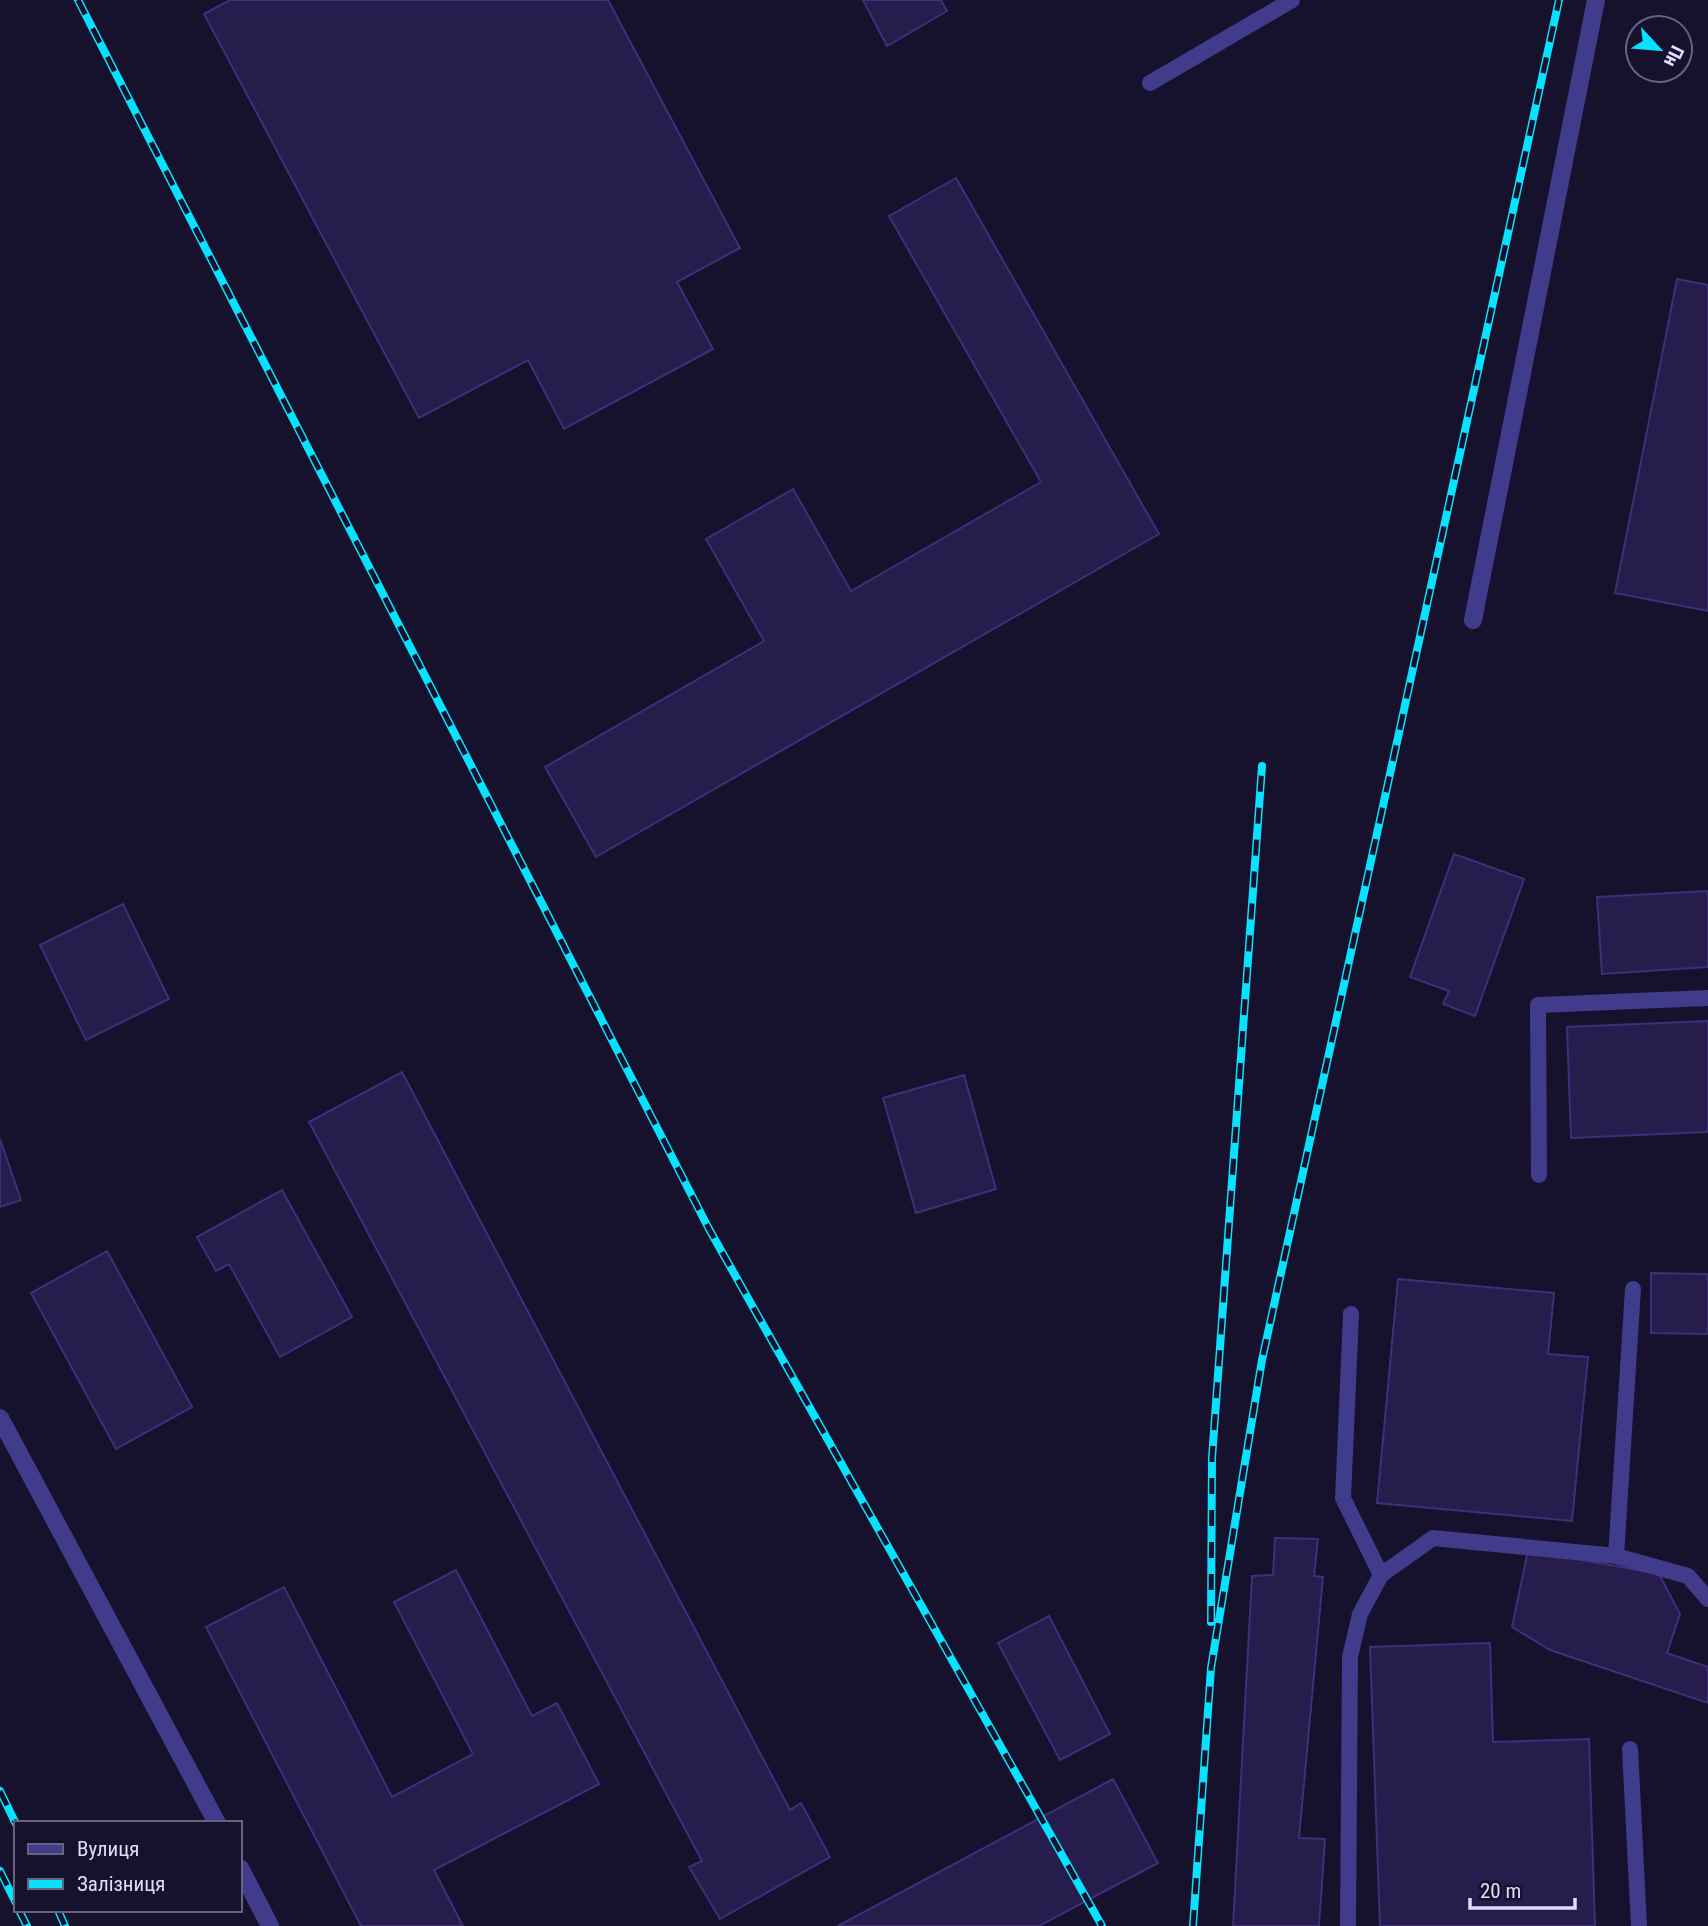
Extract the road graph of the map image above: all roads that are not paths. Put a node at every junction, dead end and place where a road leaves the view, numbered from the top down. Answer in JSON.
{"nodes":[{"id":1,"x":1292,"y":0,"type":"edge"},
{"id":2,"x":1596,"y":0,"type":"edge"},
{"id":3,"x":1150,"y":83,"type":"dead end"},
{"id":4,"x":1473,"y":620,"type":"dead end"},
{"id":5,"x":1708,"y":998,"type":"edge"},
{"id":6,"x":1539,"y":1175,"type":"dead end"},
{"id":7,"x":1633,"y":1289,"type":"dead end"},
{"id":8,"x":1351,"y":1314,"type":"dead end"},
{"id":9,"x":0,"y":1418,"type":"edge"},
{"id":10,"x":1616,"y":1556,"type":"junction"},
{"id":11,"x":1381,"y":1575,"type":"junction"},
{"id":12,"x":1708,"y":1599,"type":"edge"},
{"id":13,"x":1630,"y":1749,"type":"dead end"},
{"id":14,"x":216,"y":1821,"type":"edge"},
{"id":15,"x":242,"y":1872,"type":"edge"},
{"id":16,"x":270,"y":1926,"type":"edge"},
{"id":17,"x":1348,"y":1926,"type":"edge"},
{"id":18,"x":1639,"y":1926,"type":"edge"}],
"edges":[{"from":1,"to":3,"type":"lane"},
{"from":2,"to":4,"type":"street"},
{"from":5,"to":6,"type":"lane"},
{"from":7,"to":10,"type":"lane"},
{"from":8,"to":11,"type":"lane"},
{"from":9,"to":14,"type":"street"},
{"from":10,"to":11,"type":"lane"},
{"from":10,"to":12,"type":"lane"},
{"from":11,"to":17,"type":"lane"},
{"from":13,"to":18,"type":"lane"},
{"from":15,"to":16,"type":"street"}]}
